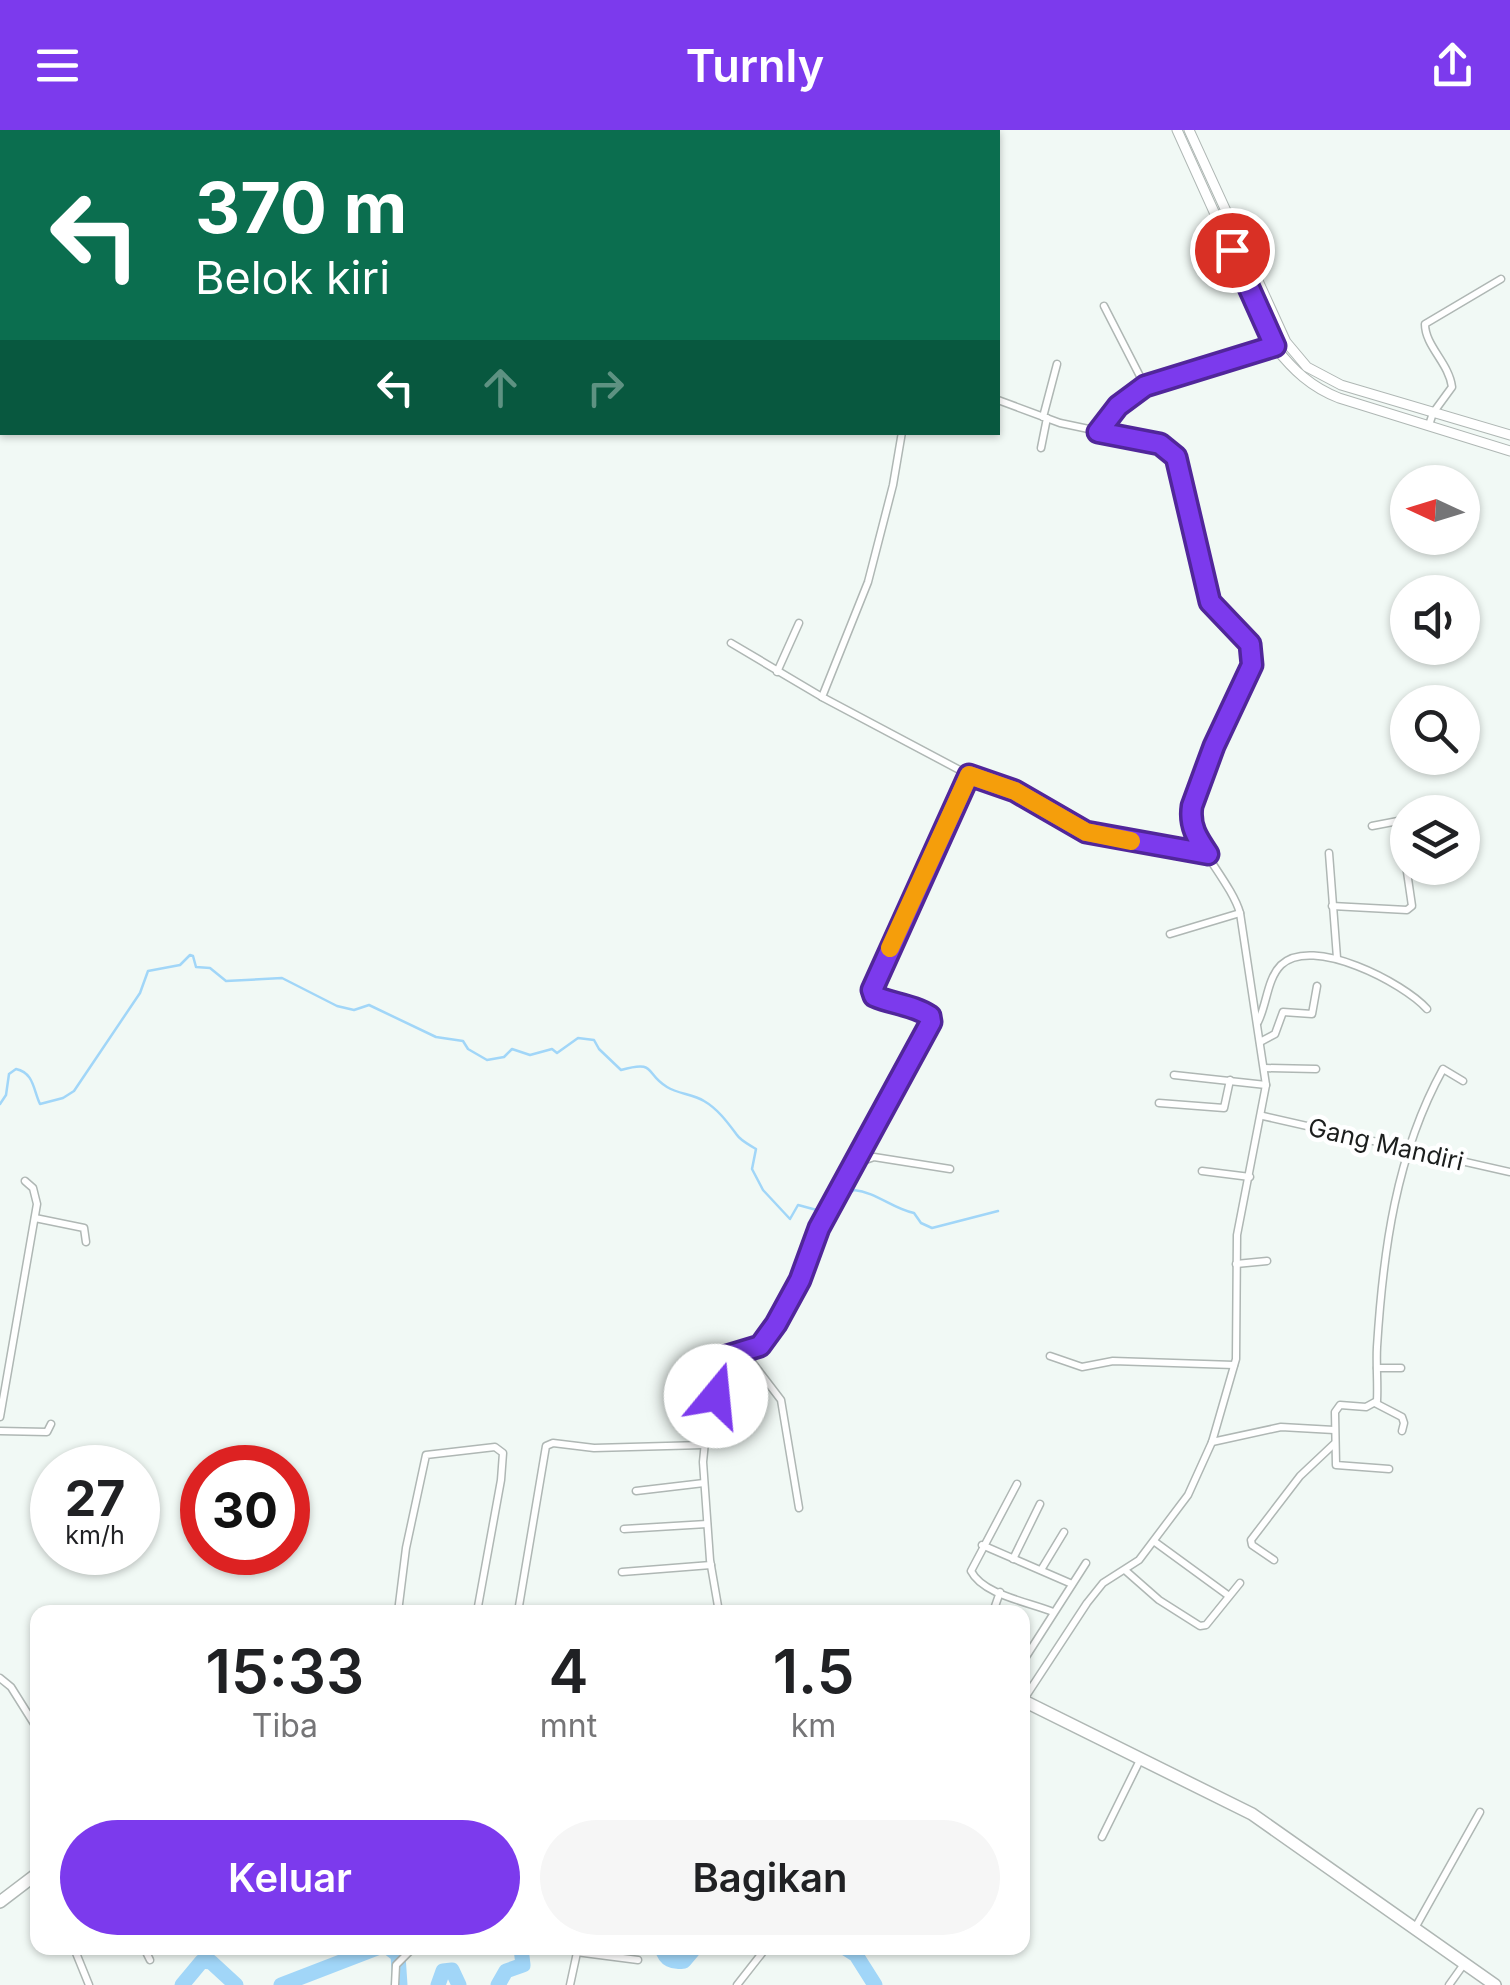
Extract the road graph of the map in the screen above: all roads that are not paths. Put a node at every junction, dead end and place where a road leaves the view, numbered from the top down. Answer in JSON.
{"nodes":[{"id":1,"x":1177,"y":130,"type":"edge"},
{"id":2,"x":1189,"y":130,"type":"edge"},
{"id":3,"x":1222,"y":215,"type":"junction"},
{"id":4,"x":1501,"y":279,"type":"dead end"},
{"id":5,"x":1104,"y":306,"type":"dead end"},
{"id":6,"x":1275,"y":346,"type":"junction"},
{"id":7,"x":1057,"y":364,"type":"dead end"},
{"id":8,"x":1145,"y":386,"type":"junction"},
{"id":9,"x":1000,"y":401,"type":"edge"},
{"id":10,"x":1433,"y":413,"type":"junction"},
{"id":11,"x":1045,"y":417,"type":"junction"},
{"id":12,"x":1429,"y":425,"type":"junction"},
{"id":13,"x":1098,"y":432,"type":"junction"},
{"id":14,"x":901,"y":435,"type":"edge"},
{"id":15,"x":1510,"y":435,"type":"edge"},
{"id":16,"x":1041,"y":448,"type":"dead end"},
{"id":17,"x":1510,"y":450,"type":"edge"},
{"id":18,"x":799,"y":623,"type":"dead end"},
{"id":19,"x":730,"y":644,"type":"dead end"},
{"id":20,"x":777,"y":672,"type":"junction"},
{"id":21,"x":822,"y":698,"type":"junction"},
{"id":22,"x":969,"y":775,"type":"junction"},
{"id":23,"x":1372,"y":826,"type":"dead end"},
{"id":24,"x":1329,"y":853,"type":"dead end"},
{"id":25,"x":1208,"y":854,"type":"junction"},
{"id":26,"x":1332,"y":906,"type":"junction"},
{"id":27,"x":1240,"y":913,"type":"junction"},
{"id":28,"x":1170,"y":934,"type":"dead end"},
{"id":29,"x":1336,"y":958,"type":"junction"},
{"id":30,"x":1317,"y":986,"type":"dead end"},
{"id":31,"x":1426,"y":1009,"type":"dead end"},
{"id":32,"x":1257,"y":1023,"type":"junction"},
{"id":33,"x":1260,"y":1042,"type":"junction"},
{"id":34,"x":1264,"y":1068,"type":"junction"},
{"id":35,"x":1316,"y":1070,"type":"dead end"},
{"id":36,"x":1174,"y":1076,"type":"dead end"},
{"id":37,"x":1230,"y":1080,"type":"junction"},
{"id":38,"x":1463,"y":1081,"type":"dead end"},
{"id":39,"x":1266,"y":1084,"type":"junction"},
{"id":40,"x":1159,"y":1103,"type":"dead end"},
{"id":41,"x":1262,"y":1116,"type":"junction"},
{"id":42,"x":1406,"y":1149,"type":"junction"},
{"id":43,"x":856,"y":1164,"type":"junction"},
{"id":44,"x":950,"y":1168,"type":"dead end"},
{"id":45,"x":1202,"y":1171,"type":"dead end"},
{"id":46,"x":1510,"y":1172,"type":"edge"},
{"id":47,"x":1250,"y":1178,"type":"junction"},
{"id":48,"x":25,"y":1181,"type":"dead end"},
{"id":49,"x":35,"y":1218,"type":"junction"},
{"id":50,"x":86,"y":1242,"type":"dead end"},
{"id":51,"x":1267,"y":1261,"type":"dead end"},
{"id":52,"x":1236,"y":1264,"type":"junction"},
{"id":53,"x":747,"y":1349,"type":"junction"},
{"id":54,"x":1050,"y":1356,"type":"dead end"},
{"id":55,"x":1234,"y":1365,"type":"junction"},
{"id":56,"x":1377,"y":1368,"type":"junction"},
{"id":57,"x":1401,"y":1368,"type":"dead end"},
{"id":58,"x":1375,"y":1403,"type":"junction"},
{"id":59,"x":0,"y":1416,"type":"edge"},
{"id":60,"x":51,"y":1424,"type":"dead end"},
{"id":61,"x":1334,"y":1430,"type":"junction"},
{"id":62,"x":0,"y":1431,"type":"edge"},
{"id":63,"x":1402,"y":1431,"type":"dead end"},
{"id":64,"x":1212,"y":1442,"type":"junction"},
{"id":65,"x":1334,"y":1444,"type":"junction"},
{"id":66,"x":703,"y":1445,"type":"junction"},
{"id":67,"x":1389,"y":1469,"type":"dead end"},
{"id":68,"x":704,"y":1483,"type":"junction"},
{"id":69,"x":1016,"y":1484,"type":"dead end"},
{"id":70,"x":636,"y":1491,"type":"dead end"},
{"id":71,"x":1040,"y":1504,"type":"dead end"},
{"id":72,"x":799,"y":1508,"type":"dead end"},
{"id":73,"x":707,"y":1524,"type":"junction"},
{"id":74,"x":624,"y":1530,"type":"dead end"},
{"id":75,"x":1064,"y":1532,"type":"dead end"},
{"id":76,"x":1155,"y":1542,"type":"junction"},
{"id":77,"x":982,"y":1545,"type":"junction"},
{"id":78,"x":1012,"y":1559,"type":"junction"},
{"id":79,"x":1274,"y":1560,"type":"dead end"},
{"id":80,"x":1086,"y":1563,"type":"dead end"},
{"id":81,"x":711,"y":1565,"type":"junction"},
{"id":82,"x":1041,"y":1570,"type":"junction"},
{"id":83,"x":622,"y":1572,"type":"dead end"},
{"id":84,"x":1126,"y":1572,"type":"junction"},
{"id":85,"x":1240,"y":1583,"type":"dead end"},
{"id":86,"x":1072,"y":1584,"type":"junction"},
{"id":87,"x":1000,"y":1592,"type":"junction"},
{"id":88,"x":1229,"y":1596,"type":"junction"},
{"id":89,"x":399,"y":1605,"type":"edge"},
{"id":90,"x":478,"y":1605,"type":"edge"},
{"id":91,"x":519,"y":1605,"type":"edge"},
{"id":92,"x":718,"y":1605,"type":"edge"},
{"id":93,"x":995,"y":1605,"type":"edge"},
{"id":94,"x":1053,"y":1612,"type":"junction"},
{"id":95,"x":1030,"y":1639,"type":"edge"},
{"id":96,"x":1036,"y":1641,"type":"junction"},
{"id":97,"x":1030,"y":1650,"type":"edge"},
{"id":98,"x":0,"y":1678,"type":"edge"},
{"id":99,"x":1030,"y":1689,"type":"edge"},
{"id":100,"x":1030,"y":1703,"type":"edge"},
{"id":101,"x":30,"y":1717,"type":"edge"},
{"id":102,"x":1142,"y":1758,"type":"junction"},
{"id":103,"x":1480,"y":1812,"type":"dead end"},
{"id":104,"x":1102,"y":1838,"type":"dead end"},
{"id":105,"x":30,"y":1879,"type":"edge"},
{"id":106,"x":0,"y":1902,"type":"edge"},
{"id":107,"x":1415,"y":1928,"type":"junction"},
{"id":108,"x":77,"y":1955,"type":"edge"},
{"id":109,"x":148,"y":1955,"type":"edge"},
{"id":110,"x":406,"y":1955,"type":"edge"},
{"id":111,"x":576,"y":1955,"type":"edge"},
{"id":112,"x":608,"y":1955,"type":"edge"},
{"id":113,"x":761,"y":1955,"type":"edge"},
{"id":114,"x":150,"y":1960,"type":"dead end"},
{"id":115,"x":638,"y":1960,"type":"dead end"},
{"id":116,"x":1464,"y":1964,"type":"junction"},
{"id":117,"x":89,"y":1985,"type":"edge"},
{"id":118,"x":395,"y":1985,"type":"edge"},
{"id":119,"x":570,"y":1985,"type":"edge"},
{"id":120,"x":737,"y":1985,"type":"edge"},
{"id":121,"x":1449,"y":1985,"type":"edge"},
{"id":122,"x":1496,"y":1985,"type":"edge"}],
"edges":[{"from":1,"to":3,"type":"main road"},
{"from":2,"to":3,"type":"main road"},
{"from":3,"to":6,"type":"main road"},
{"from":3,"to":10,"type":"main road"},
{"from":4,"to":10,"type":"street"},
{"from":5,"to":8,"type":"street"},
{"from":6,"to":8,"type":"street"},
{"from":6,"to":12,"type":"main road"},
{"from":7,"to":11,"type":"street"},
{"from":8,"to":13,"type":"street"},
{"from":9,"to":11,"type":"street"},
{"from":10,"to":12,"type":"street"},
{"from":10,"to":15,"type":"main road"},
{"from":11,"to":13,"type":"street"},
{"from":11,"to":16,"type":"street"},
{"from":12,"to":17,"type":"main road"},
{"from":13,"to":25,"type":"street"},
{"from":14,"to":21,"type":"street"},
{"from":18,"to":20,"type":"street"},
{"from":19,"to":20,"type":"street"},
{"from":20,"to":21,"type":"street"},
{"from":21,"to":22,"type":"street"},
{"from":22,"to":25,"type":"street"},
{"from":22,"to":43,"type":"street"},
{"from":23,"to":26,"type":"street"},
{"from":24,"to":26,"type":"street"},
{"from":25,"to":27,"type":"street"},
{"from":26,"to":29,"type":"street"},
{"from":27,"to":28,"type":"street"},
{"from":27,"to":32,"type":"street"},
{"from":29,"to":31,"type":"street"},
{"from":29,"to":32,"type":"street"},
{"from":30,"to":33,"type":"street"},
{"from":32,"to":33,"type":"street"},
{"from":33,"to":34,"type":"street"},
{"from":34,"to":35,"type":"street"},
{"from":34,"to":39,"type":"street"},
{"from":36,"to":37,"type":"street"},
{"from":37,"to":39,"type":"street"},
{"from":37,"to":40,"type":"street"},
{"from":38,"to":42,"type":"street"},
{"from":39,"to":41,"type":"street"},
{"from":41,"to":42,"type":"street","name":"Gang Mandiri"},
{"from":41,"to":47,"type":"street"},
{"from":42,"to":46,"type":"street","name":"Gang Mandiri"},
{"from":42,"to":56,"type":"street"},
{"from":43,"to":44,"type":"street"},
{"from":43,"to":53,"type":"street"},
{"from":45,"to":47,"type":"street"},
{"from":47,"to":52,"type":"street"},
{"from":48,"to":49,"type":"street"},
{"from":49,"to":50,"type":"street"},
{"from":49,"to":59,"type":"street"},
{"from":51,"to":52,"type":"street"},
{"from":52,"to":55,"type":"street"},
{"from":53,"to":66,"type":"street"},
{"from":53,"to":72,"type":"street"},
{"from":54,"to":55,"type":"street"},
{"from":55,"to":64,"type":"street"},
{"from":56,"to":57,"type":"street"},
{"from":56,"to":58,"type":"street"},
{"from":58,"to":61,"type":"street"},
{"from":58,"to":63,"type":"street"},
{"from":60,"to":62,"type":"street"},
{"from":61,"to":64,"type":"street"},
{"from":61,"to":65,"type":"street"},
{"from":64,"to":76,"type":"street"},
{"from":65,"to":67,"type":"street"},
{"from":65,"to":79,"type":"street"},
{"from":66,"to":68,"type":"street"},
{"from":66,"to":91,"type":"street"},
{"from":68,"to":70,"type":"street"},
{"from":68,"to":73,"type":"street"},
{"from":69,"to":77,"type":"street"},
{"from":71,"to":78,"type":"street"},
{"from":73,"to":74,"type":"street"},
{"from":73,"to":81,"type":"street"},
{"from":75,"to":82,"type":"street"},
{"from":76,"to":84,"type":"street"},
{"from":76,"to":88,"type":"street"},
{"from":77,"to":78,"type":"street"},
{"from":77,"to":87,"type":"street"},
{"from":78,"to":82,"type":"street"},
{"from":80,"to":86,"type":"street"},
{"from":81,"to":83,"type":"street"},
{"from":81,"to":92,"type":"street"},
{"from":82,"to":86,"type":"street"},
{"from":84,"to":88,"type":"street"},
{"from":84,"to":99,"type":"street"},
{"from":85,"to":88,"type":"street"},
{"from":86,"to":94,"type":"street"},
{"from":87,"to":93,"type":"street"},
{"from":87,"to":94,"type":"street"},
{"from":89,"to":90,"type":"street"},
{"from":94,"to":96,"type":"street"},
{"from":95,"to":96,"type":"street"},
{"from":96,"to":97,"type":"street"},
{"from":98,"to":101,"type":"street"},
{"from":100,"to":102,"type":"highway"},
{"from":102,"to":104,"type":"street"},
{"from":102,"to":107,"type":"highway"},
{"from":103,"to":107,"type":"street"},
{"from":105,"to":106,"type":"highway"},
{"from":107,"to":116,"type":"highway"},
{"from":108,"to":117,"type":"street"},
{"from":109,"to":114,"type":"street"},
{"from":110,"to":118,"type":"street"},
{"from":111,"to":119,"type":"street"},
{"from":112,"to":115,"type":"street"},
{"from":113,"to":120,"type":"street"},
{"from":116,"to":121,"type":"street"},
{"from":116,"to":122,"type":"highway"}]}
